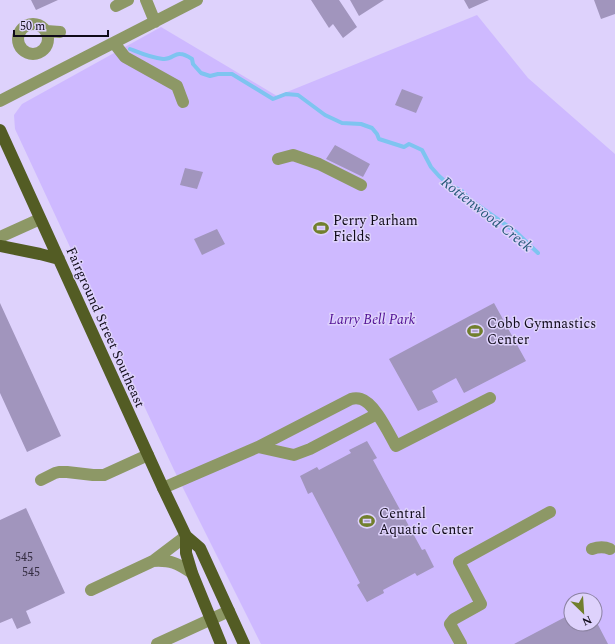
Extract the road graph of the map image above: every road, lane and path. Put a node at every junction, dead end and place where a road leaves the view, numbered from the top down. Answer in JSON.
{"nodes":[{"id":1,"x":128,"y":0,"type":"edge"},
{"id":2,"x":146,"y":0,"type":"edge"},
{"id":3,"x":197,"y":0,"type":"edge"},
{"id":4,"x":116,"y":6,"type":"dead end"},
{"id":5,"x":155,"y":22,"type":"junction"},
{"id":6,"x":46,"y":31,"type":"junction"},
{"id":7,"x":60,"y":32,"type":"dead end"},
{"id":8,"x":114,"y":43,"type":"junction"},
{"id":9,"x":0,"y":101,"type":"edge"},
{"id":10,"x":183,"y":102,"type":"dead end"},
{"id":11,"x":0,"y":130,"type":"edge"},
{"id":12,"x":278,"y":159,"type":"dead end"},
{"id":13,"x":361,"y":185,"type":"dead end"},
{"id":14,"x":40,"y":219,"type":"junction"},
{"id":15,"x":0,"y":237,"type":"edge"},
{"id":16,"x":0,"y":246,"type":"edge"},
{"id":17,"x":59,"y":259,"type":"junction"},
{"id":18,"x":490,"y":398,"type":"dead end"},
{"id":19,"x":377,"y":414,"type":"junction"},
{"id":20,"x":258,"y":447,"type":"junction"},
{"id":21,"x":148,"y":455,"type":"junction"},
{"id":22,"x":41,"y":480,"type":"dead end"},
{"id":23,"x":163,"y":488,"type":"junction"},
{"id":24,"x":550,"y":512,"type":"dead end"},
{"id":25,"x":186,"y":536,"type":"junction"},
{"id":26,"x":610,"y":549,"type":"dead end"},
{"id":27,"x":592,"y":550,"type":"dead end"},
{"id":28,"x":153,"y":561,"type":"junction"},
{"id":29,"x":192,"y":573,"type":"junction"},
{"id":30,"x":91,"y":590,"type":"dead end"},
{"id":31,"x":229,"y":611,"type":"junction"},
{"id":32,"x":211,"y":620,"type":"junction"},
{"id":33,"x":157,"y":644,"type":"edge"},
{"id":34,"x":221,"y":644,"type":"edge"},
{"id":35,"x":244,"y":644,"type":"edge"},
{"id":36,"x":461,"y":644,"type":"edge"}],
"edges":[{"from":1,"to":4,"type":"street"},
{"from":2,"to":5,"type":"street"},
{"from":3,"to":5,"type":"street"},
{"from":5,"to":8,"type":"street"},
{"from":6,"to":6,"type":"street"},
{"from":6,"to":7,"type":"street"},
{"from":8,"to":9,"type":"street"},
{"from":8,"to":10,"type":"street"},
{"from":11,"to":14,"type":"main road","name":"Fairground Street Southeast"},
{"from":12,"to":13,"type":"street"},
{"from":14,"to":15,"type":"street"},
{"from":14,"to":17,"type":"main road","name":"Fairground Street Southeast"},
{"from":16,"to":17,"type":"main road"},
{"from":17,"to":21,"type":"main road","name":"Fairground Street Southeast"},
{"from":18,"to":19,"type":"street"},
{"from":19,"to":20,"type":"street"},
{"from":19,"to":20,"type":"street"},
{"from":20,"to":23,"type":"street"},
{"from":21,"to":22,"type":"street"},
{"from":21,"to":23,"type":"main road","name":"Fairground Street Southeast"},
{"from":23,"to":25,"type":"main road","name":"Fairground Street Southeast"},
{"from":24,"to":36,"type":"street"},
{"from":25,"to":28,"type":"street"},
{"from":25,"to":29,"type":"main road","name":"Fairground Street Southeast"},
{"from":25,"to":31,"type":"main road","name":"Fairground Street Southeast"},
{"from":26,"to":27,"type":"street"},
{"from":28,"to":29,"type":"street"},
{"from":28,"to":30,"type":"street"},
{"from":29,"to":32,"type":"main road","name":"Fairground Street Southeast"},
{"from":31,"to":32,"type":"street"},
{"from":31,"to":35,"type":"main road","name":"Fairground Street Southeast"},
{"from":32,"to":33,"type":"street"},
{"from":32,"to":34,"type":"main road","name":"Fairground Street Southeast"}]}
